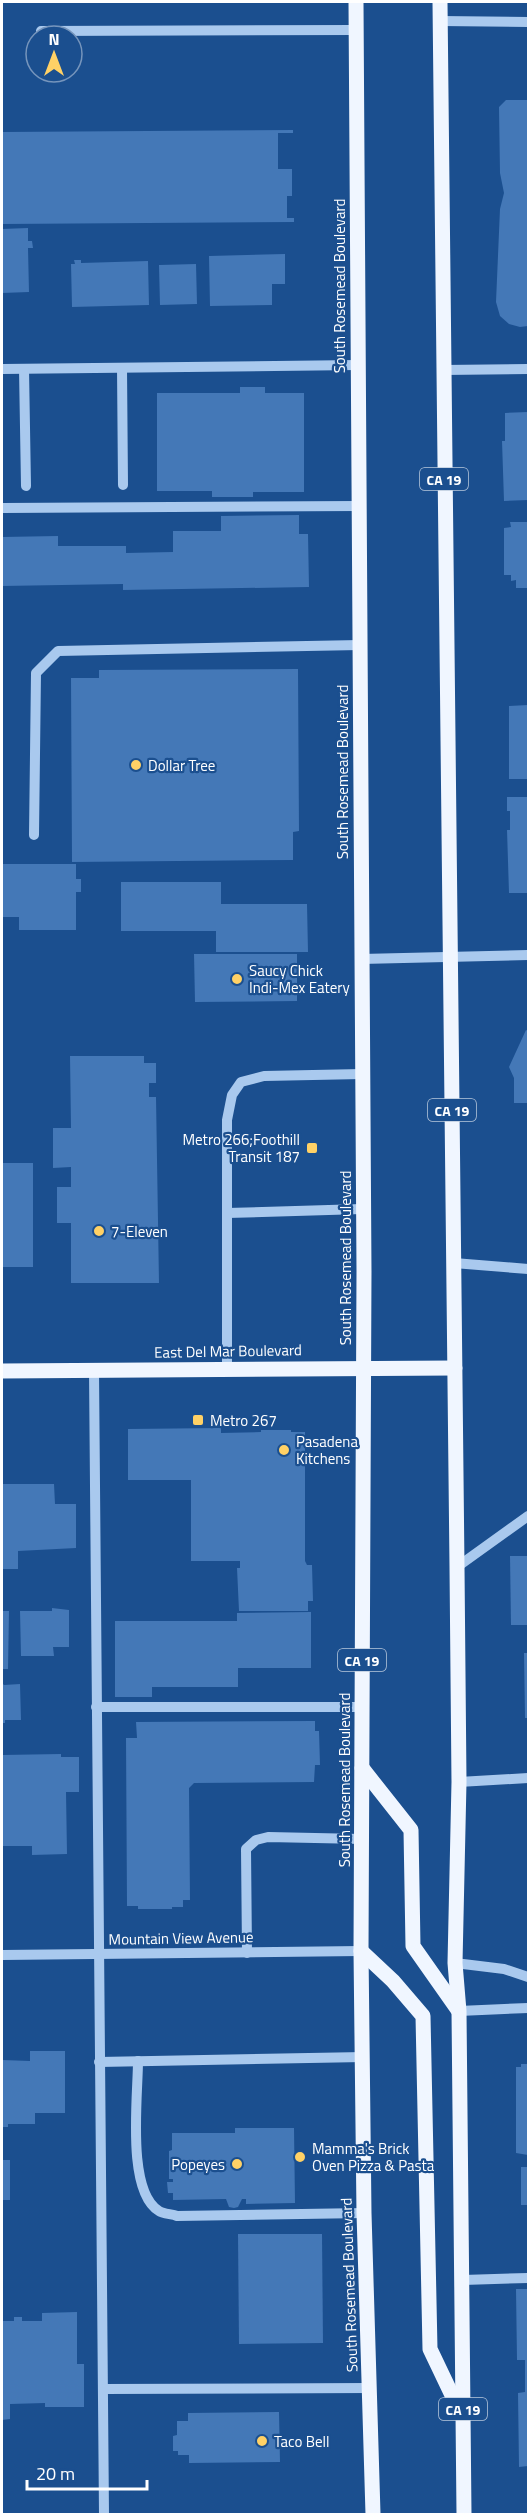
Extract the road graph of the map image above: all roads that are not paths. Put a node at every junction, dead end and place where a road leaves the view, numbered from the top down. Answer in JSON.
{"nodes":[{"id":1,"x":356,"y":2,"type":"edge"},
{"id":2,"x":440,"y":2,"type":"edge"},
{"id":3,"x":440,"y":21,"type":"junction"},
{"id":4,"x":528,"y":22,"type":"edge"},
{"id":5,"x":356,"y":30,"type":"junction"},
{"id":6,"x":84,"y":31,"type":"edge"},
{"id":7,"x":358,"y":365,"type":"junction"},
{"id":8,"x":122,"y":368,"type":"junction"},
{"id":9,"x":2,"y":369,"type":"edge"},
{"id":10,"x":24,"y":369,"type":"junction"},
{"id":11,"x":528,"y":369,"type":"edge"},
{"id":12,"x":443,"y":370,"type":"junction"},
{"id":13,"x":123,"y":485,"type":"dead end"},
{"id":14,"x":26,"y":486,"type":"dead end"},
{"id":15,"x":359,"y":506,"type":"junction"},
{"id":16,"x":2,"y":508,"type":"edge"},
{"id":17,"x":360,"y":645,"type":"junction"},
{"id":18,"x":34,"y":835,"type":"dead end"},
{"id":19,"x":528,"y":955,"type":"edge"},
{"id":20,"x":450,"y":956,"type":"junction"},
{"id":21,"x":361,"y":959,"type":"junction"},
{"id":22,"x":362,"y":1074,"type":"junction"},
{"id":23,"x":362,"y":1209,"type":"junction"},
{"id":24,"x":227,"y":1213,"type":"junction"},
{"id":25,"x":454,"y":1263,"type":"junction"},
{"id":26,"x":528,"y":1269,"type":"edge"},
{"id":27,"x":362,"y":1368,"type":"junction"},
{"id":28,"x":455,"y":1368,"type":"junction"},
{"id":29,"x":227,"y":1369,"type":"junction"},
{"id":30,"x":2,"y":1371,"type":"edge"},
{"id":31,"x":93,"y":1371,"type":"junction"},
{"id":32,"x":528,"y":1516,"type":"edge"},
{"id":33,"x":457,"y":1567,"type":"junction"},
{"id":34,"x":96,"y":1707,"type":"junction"},
{"id":35,"x":362,"y":1707,"type":"junction"},
{"id":36,"x":362,"y":1768,"type":"junction"},
{"id":37,"x":528,"y":1778,"type":"edge"},
{"id":38,"x":459,"y":1782,"type":"junction"},
{"id":39,"x":362,"y":1839,"type":"junction"},
{"id":40,"x":361,"y":1951,"type":"junction"},
{"id":41,"x":247,"y":1953,"type":"junction"},
{"id":42,"x":98,"y":1954,"type":"junction"},
{"id":43,"x":2,"y":1955,"type":"edge"},
{"id":44,"x":455,"y":1963,"type":"junction"},
{"id":45,"x":528,"y":1977,"type":"edge"},
{"id":46,"x":528,"y":2008,"type":"edge"},
{"id":47,"x":459,"y":2011,"type":"junction"},
{"id":48,"x":364,"y":2057,"type":"junction"},
{"id":49,"x":138,"y":2061,"type":"junction"},
{"id":50,"x":99,"y":2062,"type":"junction"},
{"id":51,"x":364,"y":2213,"type":"junction"},
{"id":52,"x":528,"y":2278,"type":"edge"},
{"id":53,"x":463,"y":2280,"type":"junction"},
{"id":54,"x":371,"y":2388,"type":"junction"},
{"id":55,"x":103,"y":2389,"type":"junction"},
{"id":56,"x":463,"y":2419,"type":"junction"},
{"id":57,"x":104,"y":2514,"type":"edge"},
{"id":58,"x":373,"y":2514,"type":"edge"},
{"id":59,"x":464,"y":2514,"type":"edge"}],
"edges":[{"from":1,"to":5,"type":"main road","name":"South Rosemead Boulevard","number":"CA 19"},
{"from":2,"to":3,"type":"main road","number":"CA 19"},
{"from":3,"to":4,"type":"street"},
{"from":3,"to":12,"type":"main road","number":"CA 19"},
{"from":5,"to":6,"type":"street"},
{"from":5,"to":7,"type":"main road","name":"South Rosemead Boulevard","number":"CA 19"},
{"from":7,"to":8,"type":"street"},
{"from":7,"to":15,"type":"main road","name":"South Rosemead Boulevard","number":"CA 19"},
{"from":8,"to":10,"type":"street"},
{"from":8,"to":13,"type":"street"},
{"from":9,"to":10,"type":"street"},
{"from":10,"to":14,"type":"street"},
{"from":11,"to":12,"type":"street"},
{"from":12,"to":20,"type":"main road","number":"CA 19"},
{"from":15,"to":16,"type":"street"},
{"from":15,"to":17,"type":"main road","name":"South Rosemead Boulevard","number":"CA 19"},
{"from":17,"to":18,"type":"street"},
{"from":17,"to":21,"type":"main road","name":"South Rosemead Boulevard","number":"CA 19"},
{"from":19,"to":20,"type":"street"},
{"from":20,"to":21,"type":"street"},
{"from":20,"to":25,"type":"main road","number":"CA 19"},
{"from":21,"to":22,"type":"main road","name":"South Rosemead Boulevard","number":"CA 19"},
{"from":22,"to":23,"type":"main road","name":"South Rosemead Boulevard","number":"CA 19"},
{"from":22,"to":24,"type":"street"},
{"from":23,"to":24,"type":"street"},
{"from":23,"to":27,"type":"main road","name":"South Rosemead Boulevard","number":"CA 19"},
{"from":24,"to":29,"type":"street"},
{"from":25,"to":26,"type":"street"},
{"from":25,"to":28,"type":"main road","number":"CA 19"},
{"from":27,"to":28,"type":"main road","name":"East Del Mar Boulevard"},
{"from":27,"to":29,"type":"main road","name":"East Del Mar Boulevard"},
{"from":27,"to":35,"type":"main road","name":"South Rosemead Boulevard","number":"CA 19"},
{"from":28,"to":33,"type":"main road","number":"CA 19"},
{"from":29,"to":31,"type":"main road","name":"East Del Mar Boulevard"},
{"from":30,"to":31,"type":"main road","name":"East Del Mar Boulevard"},
{"from":31,"to":34,"type":"street"},
{"from":32,"to":33,"type":"street"},
{"from":33,"to":38,"type":"main road","number":"CA 19"},
{"from":34,"to":35,"type":"street"},
{"from":34,"to":42,"type":"street"},
{"from":35,"to":36,"type":"main road","name":"South Rosemead Boulevard","number":"CA 19"},
{"from":36,"to":39,"type":"main road","name":"South Rosemead Boulevard","number":"CA 19"},
{"from":36,"to":47,"type":"main road"},
{"from":37,"to":38,"type":"street"},
{"from":38,"to":44,"type":"main road","number":"CA 19"},
{"from":39,"to":40,"type":"main road","name":"South Rosemead Boulevard","number":"CA 19"},
{"from":39,"to":41,"type":"street"},
{"from":40,"to":41,"type":"street","name":"Mountain View Avenue"},
{"from":40,"to":48,"type":"main road","name":"South Rosemead Boulevard","number":"CA 19"},
{"from":40,"to":56,"type":"main road"},
{"from":41,"to":42,"type":"street","name":"Mountain View Avenue"},
{"from":42,"to":43,"type":"street","name":"Mountain View Avenue"},
{"from":42,"to":50,"type":"street"},
{"from":44,"to":45,"type":"street"},
{"from":44,"to":47,"type":"main road","number":"CA 19"},
{"from":46,"to":47,"type":"street"},
{"from":47,"to":53,"type":"main road","number":"CA 19"},
{"from":48,"to":49,"type":"street"},
{"from":48,"to":51,"type":"main road","name":"South Rosemead Boulevard","number":"CA 19"},
{"from":49,"to":50,"type":"street"},
{"from":49,"to":51,"type":"street"},
{"from":50,"to":55,"type":"street"},
{"from":51,"to":54,"type":"main road","name":"South Rosemead Boulevard","number":"CA 19"},
{"from":52,"to":53,"type":"street"},
{"from":53,"to":56,"type":"main road","number":"CA 19"},
{"from":54,"to":55,"type":"street"},
{"from":54,"to":58,"type":"main road","name":"South Rosemead Boulevard","number":"CA 19"},
{"from":55,"to":57,"type":"street"},
{"from":56,"to":59,"type":"main road","number":"CA 19"}]}
